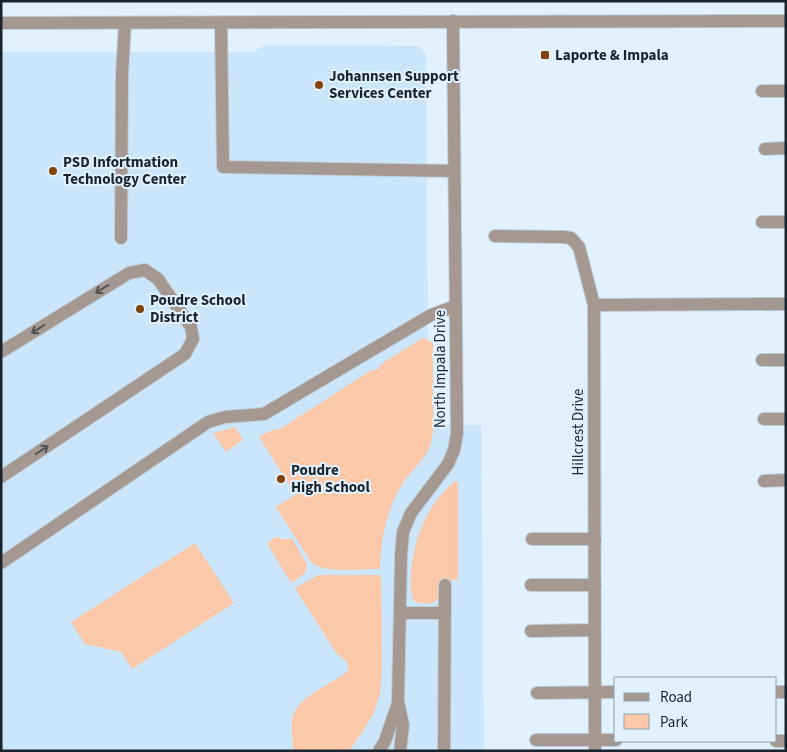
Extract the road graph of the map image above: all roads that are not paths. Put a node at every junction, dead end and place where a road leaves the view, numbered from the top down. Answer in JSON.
{"nodes":[{"id":1,"x":453,"y":21,"type":"junction"},
{"id":2,"x":786,"y":21,"type":"edge"},
{"id":3,"x":220,"y":22,"type":"junction"},
{"id":4,"x":1,"y":23,"type":"edge"},
{"id":5,"x":125,"y":23,"type":"junction"},
{"id":6,"x":762,"y":91,"type":"dead end"},
{"id":7,"x":786,"y":91,"type":"edge"},
{"id":8,"x":786,"y":148,"type":"edge"},
{"id":9,"x":765,"y":149,"type":"dead end"},
{"id":10,"x":454,"y":171,"type":"junction"},
{"id":11,"x":762,"y":222,"type":"dead end"},
{"id":12,"x":786,"y":222,"type":"edge"},
{"id":13,"x":495,"y":236,"type":"dead end"},
{"id":14,"x":121,"y":238,"type":"dead end"},
{"id":15,"x":786,"y":304,"type":"edge"},
{"id":16,"x":594,"y":305,"type":"junction"},
{"id":17,"x":456,"y":306,"type":"junction"},
{"id":18,"x":1,"y":352,"type":"edge"},
{"id":19,"x":762,"y":360,"type":"dead end"},
{"id":20,"x":786,"y":360,"type":"edge"},
{"id":21,"x":764,"y":419,"type":"dead end"},
{"id":22,"x":786,"y":419,"type":"edge"},
{"id":23,"x":1,"y":477,"type":"edge"},
{"id":24,"x":786,"y":480,"type":"edge"},
{"id":25,"x":764,"y":481,"type":"dead end"},
{"id":26,"x":532,"y":539,"type":"dead end"},
{"id":27,"x":595,"y":539,"type":"junction"},
{"id":28,"x":1,"y":563,"type":"edge"},
{"id":29,"x":445,"y":585,"type":"dead end"},
{"id":30,"x":531,"y":585,"type":"dead end"},
{"id":31,"x":595,"y":585,"type":"junction"},
{"id":32,"x":401,"y":613,"type":"junction"},
{"id":33,"x":445,"y":613,"type":"junction"},
{"id":34,"x":595,"y":630,"type":"junction"},
{"id":35,"x":531,"y":631,"type":"dead end"},
{"id":36,"x":595,"y":692,"type":"junction"},
{"id":37,"x":614,"y":692,"type":"edge"},
{"id":38,"x":537,"y":693,"type":"dead end"},
{"id":39,"x":398,"y":701,"type":"junction"},
{"id":40,"x":536,"y":740,"type":"dead end"},
{"id":41,"x":614,"y":741,"type":"edge"},
{"id":42,"x":595,"y":746,"type":"edge"},
{"id":43,"x":378,"y":751,"type":"edge"},
{"id":44,"x":400,"y":751,"type":"edge"},
{"id":45,"x":444,"y":751,"type":"edge"}],
"edges":[{"from":1,"to":2,"type":"street"},
{"from":1,"to":3,"type":"street"},
{"from":1,"to":10,"type":"street","name":"North Impala Drive"},
{"from":3,"to":5,"type":"street"},
{"from":3,"to":10,"type":"street"},
{"from":4,"to":5,"type":"street"},
{"from":5,"to":14,"type":"street"},
{"from":6,"to":7,"type":"street"},
{"from":8,"to":9,"type":"street"},
{"from":10,"to":17,"type":"street","name":"North Impala Drive"},
{"from":11,"to":12,"type":"street"},
{"from":13,"to":16,"type":"street","name":"Hillcrest Drive"},
{"from":15,"to":16,"type":"street"},
{"from":16,"to":27,"type":"street","name":"Hillcrest Drive"},
{"from":17,"to":28,"type":"street"},
{"from":17,"to":32,"type":"street","name":"North Impala Drive"},
{"from":23,"to":18,"type":"street","one_way":true},
{"from":19,"to":20,"type":"street"},
{"from":21,"to":22,"type":"street"},
{"from":24,"to":25,"type":"street"},
{"from":26,"to":27,"type":"street"},
{"from":27,"to":31,"type":"street","name":"Hillcrest Drive"},
{"from":29,"to":33,"type":"street"},
{"from":30,"to":31,"type":"street"},
{"from":31,"to":34,"type":"street","name":"Hillcrest Drive"},
{"from":32,"to":33,"type":"street"},
{"from":32,"to":39,"type":"street","name":"North Impala Drive"},
{"from":33,"to":45,"type":"street"},
{"from":34,"to":35,"type":"street"},
{"from":34,"to":36,"type":"street","name":"Hillcrest Drive"},
{"from":36,"to":37,"type":"street"},
{"from":36,"to":38,"type":"street"},
{"from":36,"to":42,"type":"street","name":"Hillcrest Drive"},
{"from":39,"to":43,"type":"street","name":"North Impala Drive"},
{"from":39,"to":44,"type":"street","name":"North Impala Drive"},
{"from":40,"to":42,"type":"street"},
{"from":41,"to":42,"type":"street"}]}
